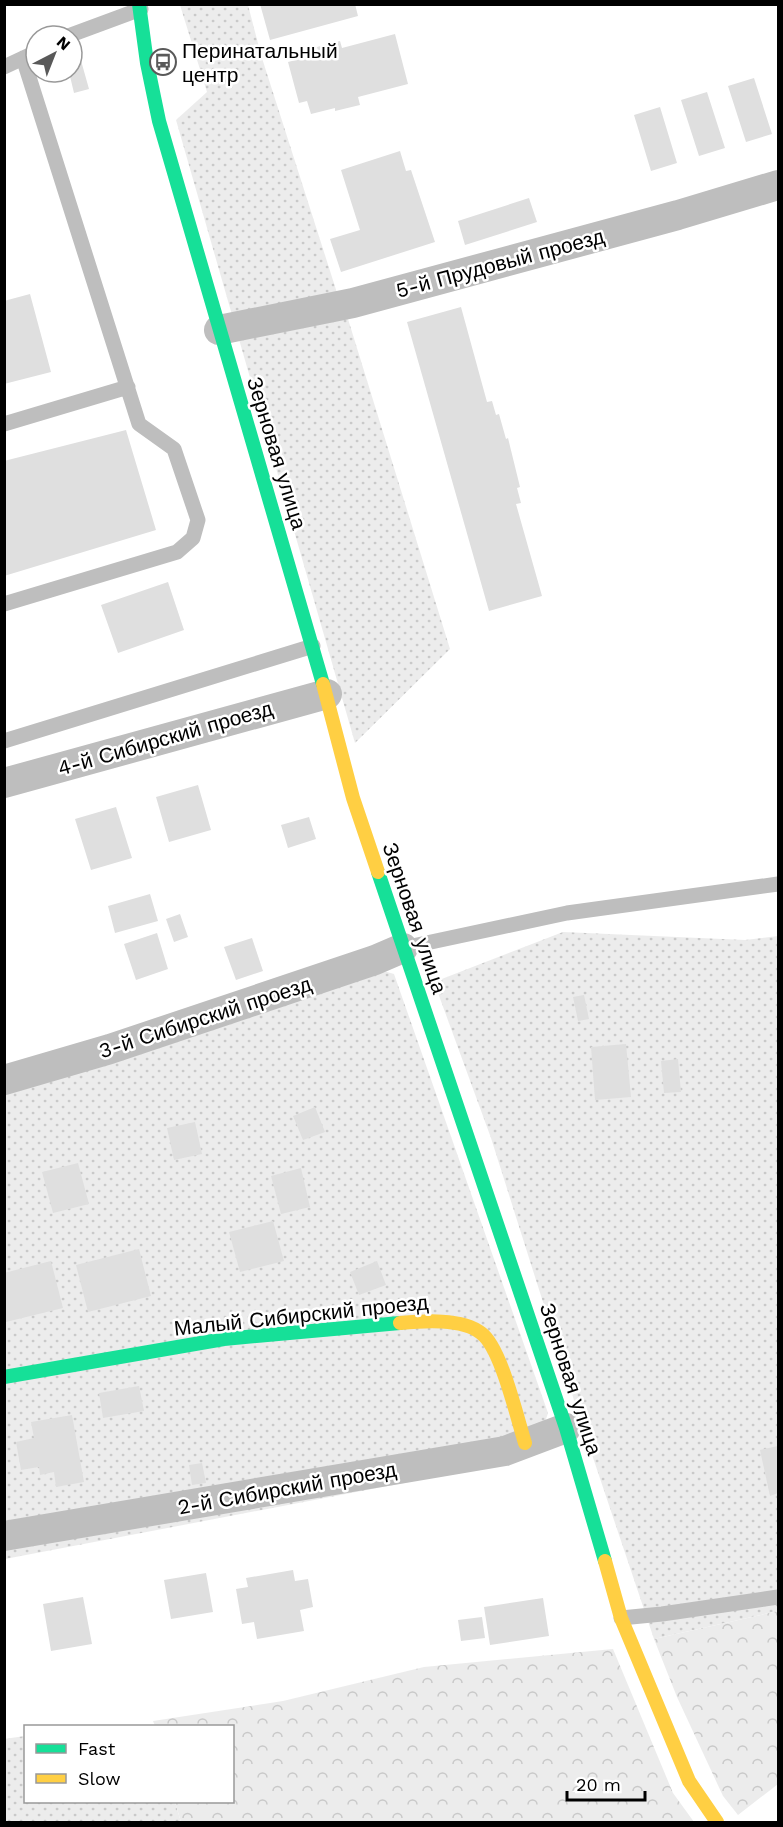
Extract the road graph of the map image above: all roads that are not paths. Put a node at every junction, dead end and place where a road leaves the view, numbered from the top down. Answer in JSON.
{"nodes":[{"id":1,"x":141,"y":7,"type":"edge"},
{"id":2,"x":84,"y":30,"type":"edge"},
{"id":3,"x":24,"y":58,"type":"edge"},
{"id":4,"x":4,"y":68,"type":"edge"},
{"id":5,"x":38,"y":84,"type":"edge"},
{"id":6,"x":778,"y":185,"type":"edge"},
{"id":7,"x":219,"y":330,"type":"junction"},
{"id":8,"x":128,"y":387,"type":"junction"},
{"id":9,"x":4,"y":424,"type":"edge"},
{"id":10,"x":4,"y":604,"type":"edge"},
{"id":11,"x":313,"y":646,"type":"junction"},
{"id":12,"x":327,"y":694,"type":"junction"},
{"id":13,"x":4,"y":741,"type":"edge"},
{"id":14,"x":4,"y":783,"type":"edge"},
{"id":15,"x":778,"y":884,"type":"edge"},
{"id":16,"x":403,"y":948,"type":"junction"},
{"id":17,"x":4,"y":1080,"type":"edge"},
{"id":18,"x":4,"y":1377,"type":"edge"},
{"id":19,"x":566,"y":1428,"type":"junction"},
{"id":20,"x":525,"y":1443,"type":"junction"},
{"id":21,"x":4,"y":1536,"type":"edge"},
{"id":22,"x":778,"y":1597,"type":"edge"},
{"id":23,"x":621,"y":1618,"type":"junction"},
{"id":24,"x":717,"y":1822,"type":"edge"}],
"edges":[{"from":1,"to":2,"type":"lane"},
{"from":1,"to":7,"type":"street","name":"Зерновая улица"},
{"from":3,"to":4,"type":"lane"},
{"from":5,"to":8,"type":"lane"},
{"from":6,"to":7,"type":"street","name":"5-й Прудовый проезд"},
{"from":7,"to":11,"type":"street","name":"Зерновая улица"},
{"from":8,"to":9,"type":"lane"},
{"from":8,"to":10,"type":"lane"},
{"from":11,"to":12,"type":"street","name":"Зерновая улица"},
{"from":11,"to":13,"type":"lane"},
{"from":12,"to":14,"type":"street","name":"4-й Сибирский проезд"},
{"from":12,"to":16,"type":"street","name":"Зерновая улица"},
{"from":15,"to":16,"type":"lane"},
{"from":16,"to":17,"type":"street","name":"3-й Сибирский проезд"},
{"from":16,"to":19,"type":"street","name":"Зерновая улица"},
{"from":18,"to":20,"type":"street","name":"Малый Сибирский проезд"},
{"from":19,"to":20,"type":"street","name":"2-й Сибирский проезд"},
{"from":19,"to":23,"type":"street","name":"Зерновая улица"},
{"from":20,"to":21,"type":"street","name":"2-й Сибирский проезд"},
{"from":22,"to":23,"type":"lane"},
{"from":23,"to":24,"type":"street","name":"Зерновая улица"}]}
